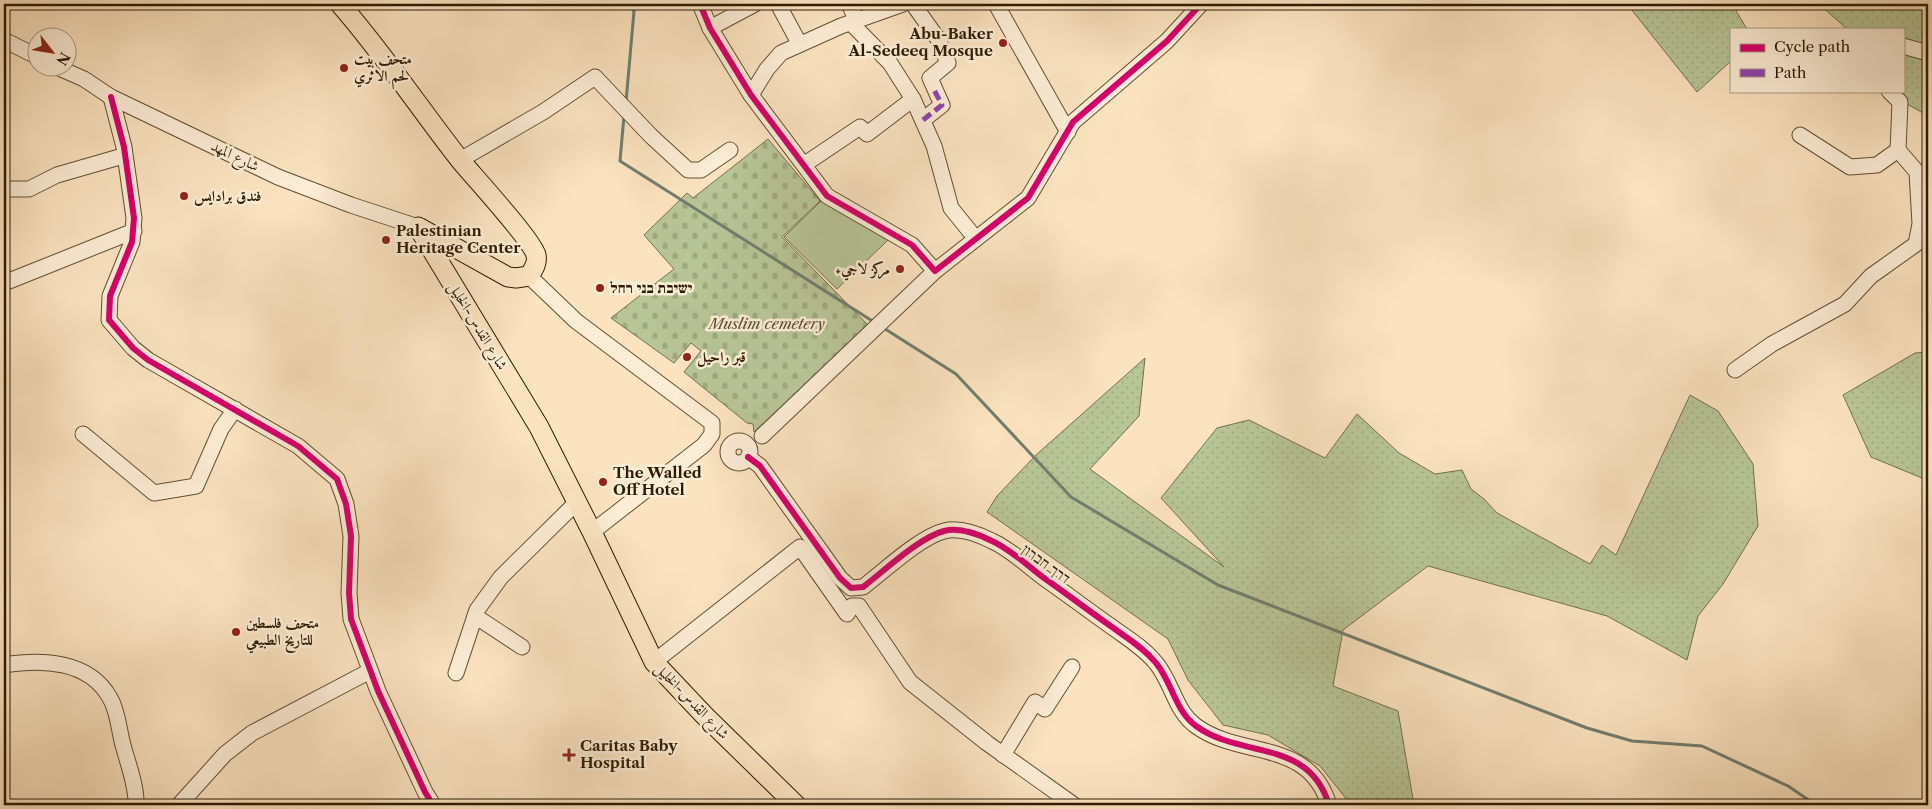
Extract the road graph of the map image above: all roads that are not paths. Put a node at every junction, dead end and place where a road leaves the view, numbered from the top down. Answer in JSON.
{"nodes":[{"id":1,"x":340,"y":4,"type":"edge"},
{"id":2,"x":700,"y":4,"type":"edge"},
{"id":3,"x":755,"y":4,"type":"edge"},
{"id":4,"x":778,"y":4,"type":"edge"},
{"id":5,"x":849,"y":4,"type":"edge"},
{"id":6,"x":903,"y":4,"type":"edge"},
{"id":7,"x":913,"y":4,"type":"edge"},
{"id":8,"x":996,"y":4,"type":"edge"},
{"id":9,"x":1201,"y":4,"type":"edge"},
{"id":10,"x":854,"y":22,"type":"junction"},
{"id":11,"x":710,"y":28,"type":"junction"},
{"id":12,"x":4,"y":40,"type":"edge"},
{"id":13,"x":799,"y":43,"type":"junction"},
{"id":14,"x":1904,"y":46,"type":"edge"},
{"id":15,"x":28,"y":52,"type":"edge"},
{"id":16,"x":1928,"y":53,"type":"edge"},
{"id":17,"x":78,"y":76,"type":"edge"},
{"id":18,"x":1890,"y":92,"type":"edge"},
{"id":19,"x":751,"y":95,"type":"junction"},
{"id":20,"x":111,"y":97,"type":"junction"},
{"id":21,"x":913,"y":99,"type":"junction"},
{"id":22,"x":923,"y":120,"type":"junction"},
{"id":23,"x":1068,"y":132,"type":"junction"},
{"id":24,"x":1800,"y":135,"type":"dead end"},
{"id":25,"x":730,"y":150,"type":"dead end"},
{"id":26,"x":1898,"y":150,"type":"junction"},
{"id":27,"x":124,"y":156,"type":"junction"},
{"id":28,"x":460,"y":160,"type":"junction"},
{"id":29,"x":805,"y":164,"type":"junction"},
{"id":30,"x":4,"y":189,"type":"edge"},
{"id":31,"x":418,"y":226,"type":"junction"},
{"id":32,"x":134,"y":231,"type":"junction"},
{"id":33,"x":976,"y":239,"type":"junction"},
{"id":34,"x":935,"y":271,"type":"junction"},
{"id":35,"x":528,"y":276,"type":"junction"},
{"id":36,"x":4,"y":283,"type":"edge"},
{"id":37,"x":1735,"y":370,"type":"dead end"},
{"id":38,"x":235,"y":409,"type":"junction"},
{"id":39,"x":83,"y":434,"type":"dead end"},
{"id":40,"x":762,"y":436,"type":"dead end"},
{"id":41,"x":748,"y":457,"type":"dead end"},
{"id":42,"x":577,"y":502,"type":"junction"},
{"id":43,"x":592,"y":532,"type":"junction"},
{"id":44,"x":475,"y":616,"type":"junction"},
{"id":45,"x":522,"y":647,"type":"dead end"},
{"id":46,"x":654,"y":662,"type":"junction"},
{"id":47,"x":4,"y":665,"type":"edge"},
{"id":48,"x":1072,"y":667,"type":"dead end"},
{"id":49,"x":370,"y":671,"type":"junction"},
{"id":50,"x":456,"y":673,"type":"dead end"},
{"id":51,"x":1003,"y":755,"type":"junction"},
{"id":52,"x":1054,"y":800,"type":"edge"},
{"id":53,"x":137,"y":804,"type":"edge"},
{"id":54,"x":179,"y":805,"type":"edge"},
{"id":55,"x":433,"y":805,"type":"edge"},
{"id":56,"x":796,"y":805,"type":"edge"},
{"id":57,"x":1074,"y":805,"type":"edge"},
{"id":58,"x":1329,"y":805,"type":"edge"}],
"edges":[{"from":1,"to":28,"type":"main road"},
{"from":2,"to":11,"type":"street"},
{"from":3,"to":11,"type":"street"},
{"from":4,"to":13,"type":"street"},
{"from":5,"to":10,"type":"street"},
{"from":6,"to":10,"type":"street"},
{"from":7,"to":22,"type":"street"},
{"from":8,"to":23,"type":"street"},
{"from":9,"to":23,"type":"street"},
{"from":10,"to":13,"type":"street"},
{"from":10,"to":21,"type":"street"},
{"from":11,"to":19,"type":"street"},
{"from":12,"to":15,"type":"street"},
{"from":13,"to":19,"type":"street"},
{"from":14,"to":16,"type":"street"},
{"from":17,"to":20,"type":"street","name":"شارع المهد"},
{"from":18,"to":26,"type":"street"},
{"from":19,"to":29,"type":"street"},
{"from":20,"to":27,"type":"street"},
{"from":20,"to":31,"type":"street","name":"شارع المهد"},
{"from":21,"to":22,"type":"street"},
{"from":21,"to":29,"type":"street"},
{"from":22,"to":33,"type":"street"},
{"from":23,"to":33,"type":"street"},
{"from":24,"to":26,"type":"street"},
{"from":25,"to":28,"type":"street"},
{"from":26,"to":37,"type":"street"},
{"from":27,"to":30,"type":"street"},
{"from":27,"to":32,"type":"street"},
{"from":28,"to":35,"type":"main road"},
{"from":29,"to":34,"type":"street"},
{"from":31,"to":35,"type":"main road"},
{"from":31,"to":42,"type":"main road","name":"شارع القدس-الخليل"},
{"from":32,"to":36,"type":"street"},
{"from":32,"to":38,"type":"street"},
{"from":33,"to":34,"type":"street"},
{"from":34,"to":40,"type":"street"},
{"from":35,"to":43,"type":"street"},
{"from":38,"to":39,"type":"street"},
{"from":38,"to":49,"type":"street"},
{"from":41,"to":58,"type":"street","name":"דרך חברון"},
{"from":42,"to":43,"type":"main road","name":"شارع القدس-الخليل"},
{"from":42,"to":44,"type":"street"},
{"from":43,"to":46,"type":"main road","name":"شارع القدس-الخليل"},
{"from":44,"to":45,"type":"street"},
{"from":44,"to":50,"type":"street"},
{"from":46,"to":51,"type":"street"},
{"from":46,"to":56,"type":"main road","name":"شارع القدس-الخليل"},
{"from":47,"to":53,"type":"street"},
{"from":48,"to":51,"type":"street"},
{"from":49,"to":54,"type":"street"},
{"from":49,"to":55,"type":"street"},
{"from":51,"to":52,"type":"street"},
{"from":52,"to":57,"type":"street"}]}
